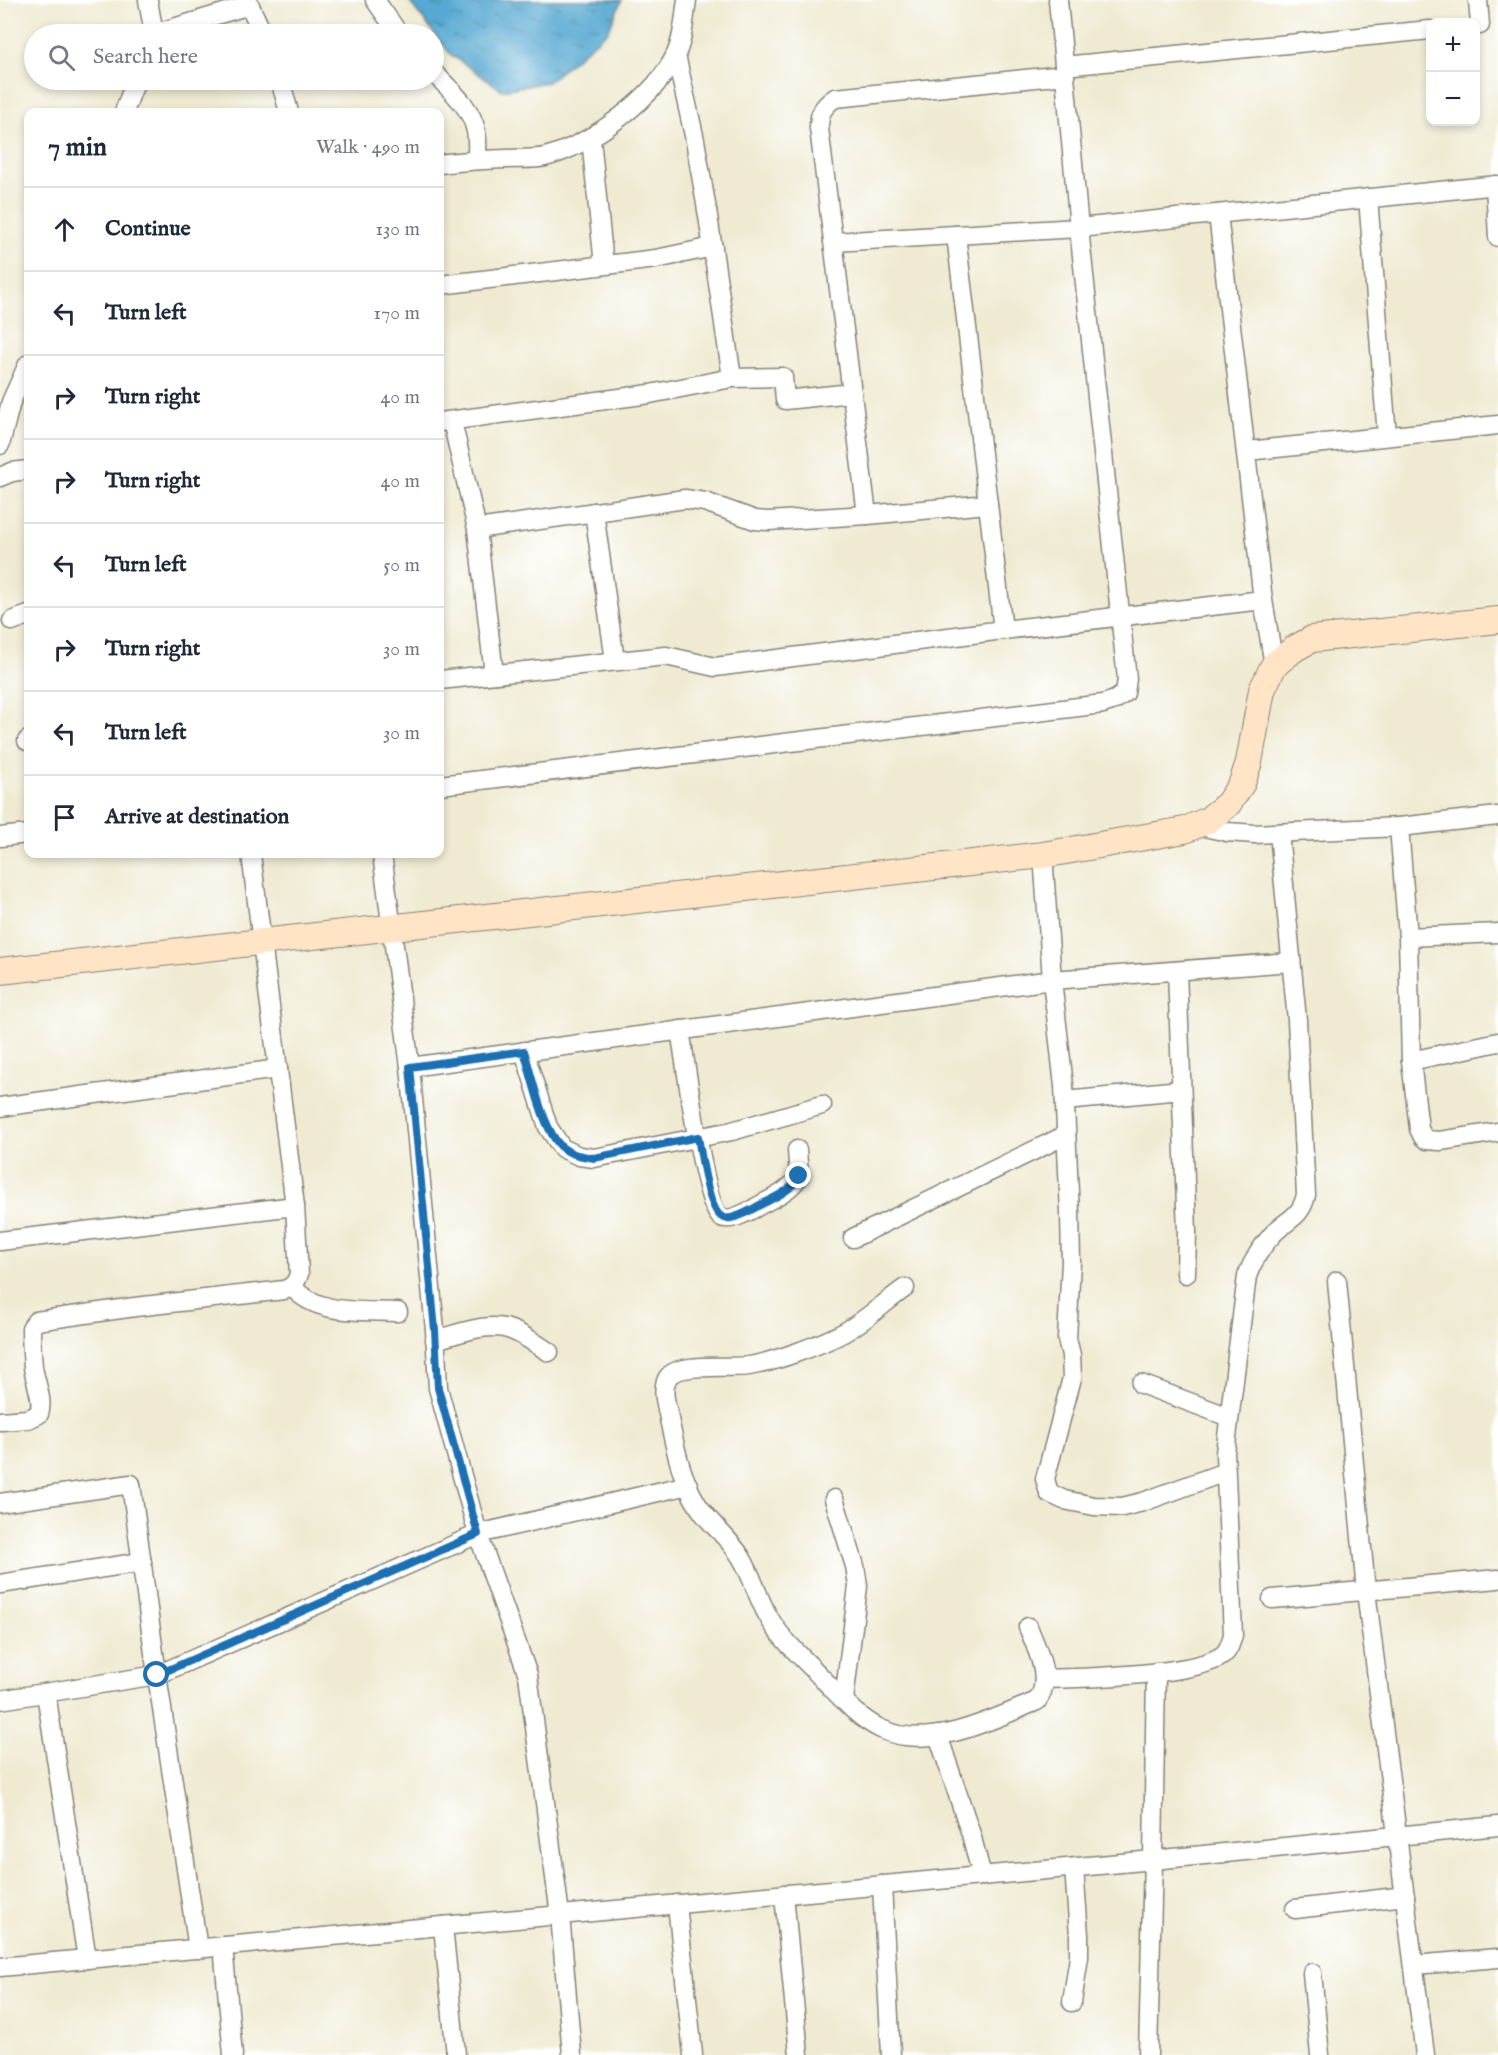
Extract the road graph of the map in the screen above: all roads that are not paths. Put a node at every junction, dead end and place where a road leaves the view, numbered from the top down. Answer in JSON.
{"nodes":[{"id":1,"x":148,"y":0,"type":"edge"},
{"id":2,"x":375,"y":0,"type":"edge"},
{"id":3,"x":687,"y":0,"type":"edge"},
{"id":4,"x":1058,"y":0,"type":"edge"},
{"id":5,"x":1478,"y":0,"type":"edge"},
{"id":6,"x":249,"y":3,"type":"edge"},
{"id":7,"x":152,"y":24,"type":"edge"},
{"id":8,"x":185,"y":24,"type":"edge"},
{"id":9,"x":258,"y":24,"type":"edge"},
{"id":10,"x":392,"y":24,"type":"edge"},
{"id":11,"x":1485,"y":24,"type":"edge"},
{"id":12,"x":1426,"y":31,"type":"edge"},
{"id":13,"x":676,"y":55,"type":"junction"},
{"id":14,"x":1065,"y":70,"type":"junction"},
{"id":15,"x":444,"y":83,"type":"edge"},
{"id":16,"x":132,"y":90,"type":"edge"},
{"id":17,"x":283,"y":90,"type":"edge"},
{"id":18,"x":126,"y":108,"type":"edge"},
{"id":19,"x":288,"y":108,"type":"edge"},
{"id":20,"x":591,"y":139,"type":"junction"},
{"id":21,"x":477,"y":160,"type":"junction"},
{"id":22,"x":444,"y":164,"type":"edge"},
{"id":23,"x":1496,"y":185,"type":"edge"},
{"id":24,"x":1368,"y":198,"type":"junction"},
{"id":25,"x":1218,"y":214,"type":"junction"},
{"id":26,"x":1079,"y":228,"type":"junction"},
{"id":27,"x":956,"y":235,"type":"junction"},
{"id":28,"x":1498,"y":237,"type":"edge"},
{"id":29,"x":833,"y":242,"type":"junction"},
{"id":30,"x":713,"y":247,"type":"junction"},
{"id":31,"x":604,"y":265,"type":"junction"},
{"id":32,"x":444,"y":285,"type":"edge"},
{"id":33,"x":24,"y":372,"type":"edge"},
{"id":34,"x":732,"y":378,"type":"junction"},
{"id":35,"x":852,"y":393,"type":"junction"},
{"id":36,"x":446,"y":422,"type":"edge"},
{"id":37,"x":1498,"y":425,"type":"edge"},
{"id":38,"x":1387,"y":436,"type":"junction"},
{"id":39,"x":0,"y":445,"type":"edge"},
{"id":40,"x":1247,"y":451,"type":"junction"},
{"id":41,"x":24,"y":471,"type":"edge"},
{"id":42,"x":0,"y":477,"type":"edge"},
{"id":43,"x":988,"y":504,"type":"junction"},
{"id":44,"x":594,"y":512,"type":"junction"},
{"id":45,"x":867,"y":515,"type":"junction"},
{"id":46,"x":477,"y":529,"type":"junction"},
{"id":47,"x":1263,"y":600,"type":"junction"},
{"id":48,"x":1120,"y":617,"type":"junction"},
{"id":49,"x":1498,"y":620,"type":"edge"},
{"id":50,"x":1003,"y":630,"type":"junction"},
{"id":51,"x":615,"y":661,"type":"junction"},
{"id":52,"x":1274,"y":665,"type":"junction"},
{"id":53,"x":494,"y":674,"type":"junction"},
{"id":54,"x":444,"y":680,"type":"edge"},
{"id":55,"x":444,"y":785,"type":"edge"},
{"id":56,"x":1498,"y":816,"type":"edge"},
{"id":57,"x":1196,"y":825,"type":"junction"},
{"id":58,"x":1399,"y":827,"type":"junction"},
{"id":59,"x":1279,"y":833,"type":"junction"},
{"id":60,"x":24,"y":834,"type":"edge"},
{"id":61,"x":0,"y":837,"type":"edge"},
{"id":62,"x":1043,"y":855,"type":"junction"},
{"id":63,"x":252,"y":858,"type":"edge"},
{"id":64,"x":382,"y":858,"type":"edge"},
{"id":65,"x":390,"y":928,"type":"junction"},
{"id":66,"x":1498,"y":933,"type":"edge"},
{"id":67,"x":1408,"y":937,"type":"junction"},
{"id":68,"x":262,"y":942,"type":"junction"},
{"id":69,"x":1291,"y":962,"type":"junction"},
{"id":70,"x":1177,"y":970,"type":"junction"},
{"id":71,"x":0,"y":971,"type":"edge"},
{"id":72,"x":1052,"y":980,"type":"junction"},
{"id":73,"x":681,"y":1030,"type":"junction"},
{"id":74,"x":1498,"y":1042,"type":"edge"},
{"id":75,"x":524,"y":1051,"type":"junction"},
{"id":76,"x":1411,"y":1061,"type":"junction"},
{"id":77,"x":410,"y":1067,"type":"junction"},
{"id":78,"x":278,"y":1069,"type":"junction"},
{"id":79,"x":1182,"y":1090,"type":"junction"},
{"id":80,"x":1065,"y":1101,"type":"junction"},
{"id":81,"x":822,"y":1105,"type":"dead end"},
{"id":82,"x":0,"y":1107,"type":"edge"},
{"id":83,"x":1498,"y":1132,"type":"edge"},
{"id":84,"x":1066,"y":1135,"type":"junction"},
{"id":85,"x":698,"y":1137,"type":"junction"},
{"id":86,"x":797,"y":1150,"type":"dead end"},
{"id":87,"x":295,"y":1206,"type":"junction"},
{"id":88,"x":853,"y":1238,"type":"dead end"},
{"id":89,"x":0,"y":1241,"type":"edge"},
{"id":90,"x":1186,"y":1274,"type":"dead end"},
{"id":91,"x":1338,"y":1281,"type":"dead end"},
{"id":92,"x":292,"y":1287,"type":"junction"},
{"id":93,"x":905,"y":1288,"type":"dead end"},
{"id":94,"x":398,"y":1312,"type":"dead end"},
{"id":95,"x":435,"y":1340,"type":"junction"},
{"id":96,"x":549,"y":1352,"type":"dead end"},
{"id":97,"x":1141,"y":1384,"type":"dead end"},
{"id":98,"x":1229,"y":1417,"type":"junction"},
{"id":99,"x":0,"y":1421,"type":"edge"},
{"id":100,"x":1225,"y":1472,"type":"junction"},
{"id":101,"x":688,"y":1485,"type":"junction"},
{"id":102,"x":834,"y":1499,"type":"dead end"},
{"id":103,"x":0,"y":1503,"type":"edge"},
{"id":104,"x":478,"y":1534,"type":"junction"},
{"id":105,"x":142,"y":1562,"type":"junction"},
{"id":106,"x":1498,"y":1579,"type":"edge"},
{"id":107,"x":0,"y":1584,"type":"edge"},
{"id":108,"x":1366,"y":1591,"type":"junction"},
{"id":109,"x":1272,"y":1599,"type":"dead end"},
{"id":110,"x":1028,"y":1627,"type":"dead end"},
{"id":111,"x":1156,"y":1672,"type":"junction"},
{"id":112,"x":157,"y":1675,"type":"junction"},
{"id":113,"x":1044,"y":1679,"type":"junction"},
{"id":114,"x":45,"y":1693,"type":"junction"},
{"id":115,"x":0,"y":1700,"type":"edge"},
{"id":116,"x":844,"y":1700,"type":"junction"},
{"id":117,"x":938,"y":1735,"type":"junction"},
{"id":118,"x":1498,"y":1826,"type":"edge"},
{"id":119,"x":1398,"y":1836,"type":"junction"},
{"id":120,"x":1153,"y":1860,"type":"junction"},
{"id":121,"x":1074,"y":1868,"type":"junction"},
{"id":122,"x":982,"y":1876,"type":"junction"},
{"id":123,"x":882,"y":1885,"type":"junction"},
{"id":124,"x":784,"y":1894,"type":"junction"},
{"id":125,"x":1406,"y":1896,"type":"junction"},
{"id":126,"x":677,"y":1904,"type":"junction"},
{"id":127,"x":1295,"y":1909,"type":"dead end"},
{"id":128,"x":560,"y":1915,"type":"junction"},
{"id":129,"x":443,"y":1926,"type":"junction"},
{"id":130,"x":223,"y":1946,"type":"junction"},
{"id":131,"x":198,"y":1949,"type":"junction"},
{"id":132,"x":1498,"y":1958,"type":"edge"},
{"id":133,"x":87,"y":1959,"type":"junction"},
{"id":134,"x":1414,"y":1965,"type":"junction"},
{"id":135,"x":0,"y":1967,"type":"edge"},
{"id":136,"x":1312,"y":1973,"type":"dead end"},
{"id":137,"x":1072,"y":2002,"type":"dead end"},
{"id":138,"x":233,"y":2055,"type":"edge"},
{"id":139,"x":456,"y":2055,"type":"edge"},
{"id":140,"x":573,"y":2055,"type":"edge"},
{"id":141,"x":693,"y":2055,"type":"edge"},
{"id":142,"x":799,"y":2055,"type":"edge"},
{"id":143,"x":891,"y":2055,"type":"edge"},
{"id":144,"x":1148,"y":2055,"type":"edge"},
{"id":145,"x":1320,"y":2055,"type":"edge"},
{"id":146,"x":1425,"y":2055,"type":"edge"}],
"edges":[{"from":1,"to":7,"type":"street"},
{"from":2,"to":10,"type":"street"},
{"from":3,"to":13,"type":"street"},
{"from":4,"to":14,"type":"street"},
{"from":5,"to":11,"type":"street"},
{"from":6,"to":8,"type":"street"},
{"from":6,"to":9,"type":"street"},
{"from":12,"to":14,"type":"street"},
{"from":13,"to":20,"type":"street"},
{"from":13,"to":30,"type":"street"},
{"from":14,"to":26,"type":"street"},
{"from":14,"to":29,"type":"street"},
{"from":15,"to":21,"type":"street"},
{"from":16,"to":18,"type":"street"},
{"from":17,"to":19,"type":"street"},
{"from":20,"to":21,"type":"street"},
{"from":20,"to":31,"type":"street"},
{"from":21,"to":22,"type":"street"},
{"from":23,"to":24,"type":"street"},
{"from":23,"to":28,"type":"street"},
{"from":24,"to":25,"type":"street"},
{"from":24,"to":38,"type":"street"},
{"from":25,"to":26,"type":"street"},
{"from":25,"to":40,"type":"street"},
{"from":26,"to":27,"type":"street"},
{"from":26,"to":48,"type":"street"},
{"from":27,"to":29,"type":"street"},
{"from":27,"to":43,"type":"street"},
{"from":29,"to":35,"type":"street"},
{"from":30,"to":31,"type":"street"},
{"from":30,"to":34,"type":"street"},
{"from":31,"to":32,"type":"street"},
{"from":33,"to":39,"type":"street"},
{"from":34,"to":35,"type":"street"},
{"from":34,"to":36,"type":"street"},
{"from":35,"to":45,"type":"street"},
{"from":36,"to":46,"type":"street"},
{"from":37,"to":38,"type":"street"},
{"from":38,"to":40,"type":"street"},
{"from":40,"to":47,"type":"street"},
{"from":41,"to":42,"type":"street"},
{"from":43,"to":45,"type":"street"},
{"from":43,"to":50,"type":"street"},
{"from":44,"to":45,"type":"street"},
{"from":44,"to":46,"type":"street"},
{"from":44,"to":51,"type":"street"},
{"from":46,"to":53,"type":"street"},
{"from":47,"to":48,"type":"street"},
{"from":47,"to":52,"type":"street"},
{"from":48,"to":50,"type":"street"},
{"from":48,"to":55,"type":"street"},
{"from":49,"to":52,"type":"street"},
{"from":50,"to":51,"type":"street"},
{"from":51,"to":53,"type":"street"},
{"from":52,"to":57,"type":"street"},
{"from":53,"to":54,"type":"street"},
{"from":56,"to":58,"type":"street"},
{"from":57,"to":59,"type":"street"},
{"from":57,"to":62,"type":"street"},
{"from":58,"to":59,"type":"street"},
{"from":58,"to":67,"type":"street"},
{"from":59,"to":69,"type":"street"},
{"from":60,"to":61,"type":"street"},
{"from":62,"to":65,"type":"street"},
{"from":62,"to":72,"type":"street"},
{"from":63,"to":68,"type":"street"},
{"from":64,"to":65,"type":"street"},
{"from":65,"to":68,"type":"street"},
{"from":65,"to":77,"type":"street"},
{"from":66,"to":67,"type":"street"},
{"from":67,"to":76,"type":"street"},
{"from":68,"to":71,"type":"street"},
{"from":68,"to":78,"type":"street"},
{"from":69,"to":70,"type":"street"},
{"from":69,"to":98,"type":"street"},
{"from":70,"to":72,"type":"street"},
{"from":70,"to":79,"type":"street"},
{"from":72,"to":73,"type":"street"},
{"from":72,"to":80,"type":"street"},
{"from":73,"to":75,"type":"street"},
{"from":73,"to":85,"type":"street"},
{"from":74,"to":76,"type":"street"},
{"from":75,"to":77,"type":"street"},
{"from":75,"to":85,"type":"street"},
{"from":76,"to":83,"type":"street"},
{"from":77,"to":95,"type":"street"},
{"from":78,"to":82,"type":"street"},
{"from":78,"to":87,"type":"street"},
{"from":79,"to":80,"type":"street"},
{"from":79,"to":90,"type":"street"},
{"from":80,"to":84,"type":"street"},
{"from":81,"to":85,"type":"street"},
{"from":84,"to":88,"type":"street"},
{"from":84,"to":100,"type":"street"},
{"from":85,"to":86,"type":"street"},
{"from":87,"to":89,"type":"street"},
{"from":87,"to":92,"type":"street"},
{"from":91,"to":108,"type":"street"},
{"from":92,"to":94,"type":"street"},
{"from":92,"to":99,"type":"street"},
{"from":93,"to":101,"type":"street"},
{"from":95,"to":96,"type":"street"},
{"from":95,"to":104,"type":"street"},
{"from":97,"to":98,"type":"street"},
{"from":98,"to":100,"type":"street"},
{"from":100,"to":111,"type":"street"},
{"from":101,"to":104,"type":"street"},
{"from":101,"to":116,"type":"street"},
{"from":102,"to":116,"type":"street"},
{"from":103,"to":105,"type":"street"},
{"from":104,"to":112,"type":"street"},
{"from":104,"to":128,"type":"street"},
{"from":105,"to":107,"type":"street"},
{"from":105,"to":112,"type":"street"},
{"from":106,"to":108,"type":"street"},
{"from":108,"to":109,"type":"street"},
{"from":108,"to":119,"type":"street"},
{"from":110,"to":113,"type":"street"},
{"from":111,"to":113,"type":"street"},
{"from":111,"to":120,"type":"street"},
{"from":112,"to":114,"type":"street"},
{"from":112,"to":131,"type":"street"},
{"from":113,"to":117,"type":"street"},
{"from":114,"to":115,"type":"street"},
{"from":114,"to":133,"type":"street"},
{"from":116,"to":117,"type":"street"},
{"from":117,"to":122,"type":"street"},
{"from":118,"to":119,"type":"street"},
{"from":119,"to":120,"type":"street"},
{"from":119,"to":125,"type":"street"},
{"from":120,"to":121,"type":"street"},
{"from":120,"to":144,"type":"street"},
{"from":121,"to":122,"type":"street"},
{"from":121,"to":137,"type":"street"},
{"from":122,"to":123,"type":"street"},
{"from":123,"to":124,"type":"street"},
{"from":123,"to":143,"type":"street"},
{"from":124,"to":126,"type":"street"},
{"from":124,"to":142,"type":"street"},
{"from":125,"to":127,"type":"street"},
{"from":125,"to":134,"type":"street"},
{"from":126,"to":128,"type":"street"},
{"from":126,"to":141,"type":"street"},
{"from":128,"to":129,"type":"street"},
{"from":128,"to":140,"type":"street"},
{"from":129,"to":130,"type":"street"},
{"from":129,"to":139,"type":"street"},
{"from":130,"to":131,"type":"street"},
{"from":130,"to":138,"type":"street"},
{"from":131,"to":133,"type":"street"},
{"from":132,"to":134,"type":"street"},
{"from":133,"to":135,"type":"street"},
{"from":134,"to":146,"type":"street"},
{"from":136,"to":145,"type":"street"}]}
